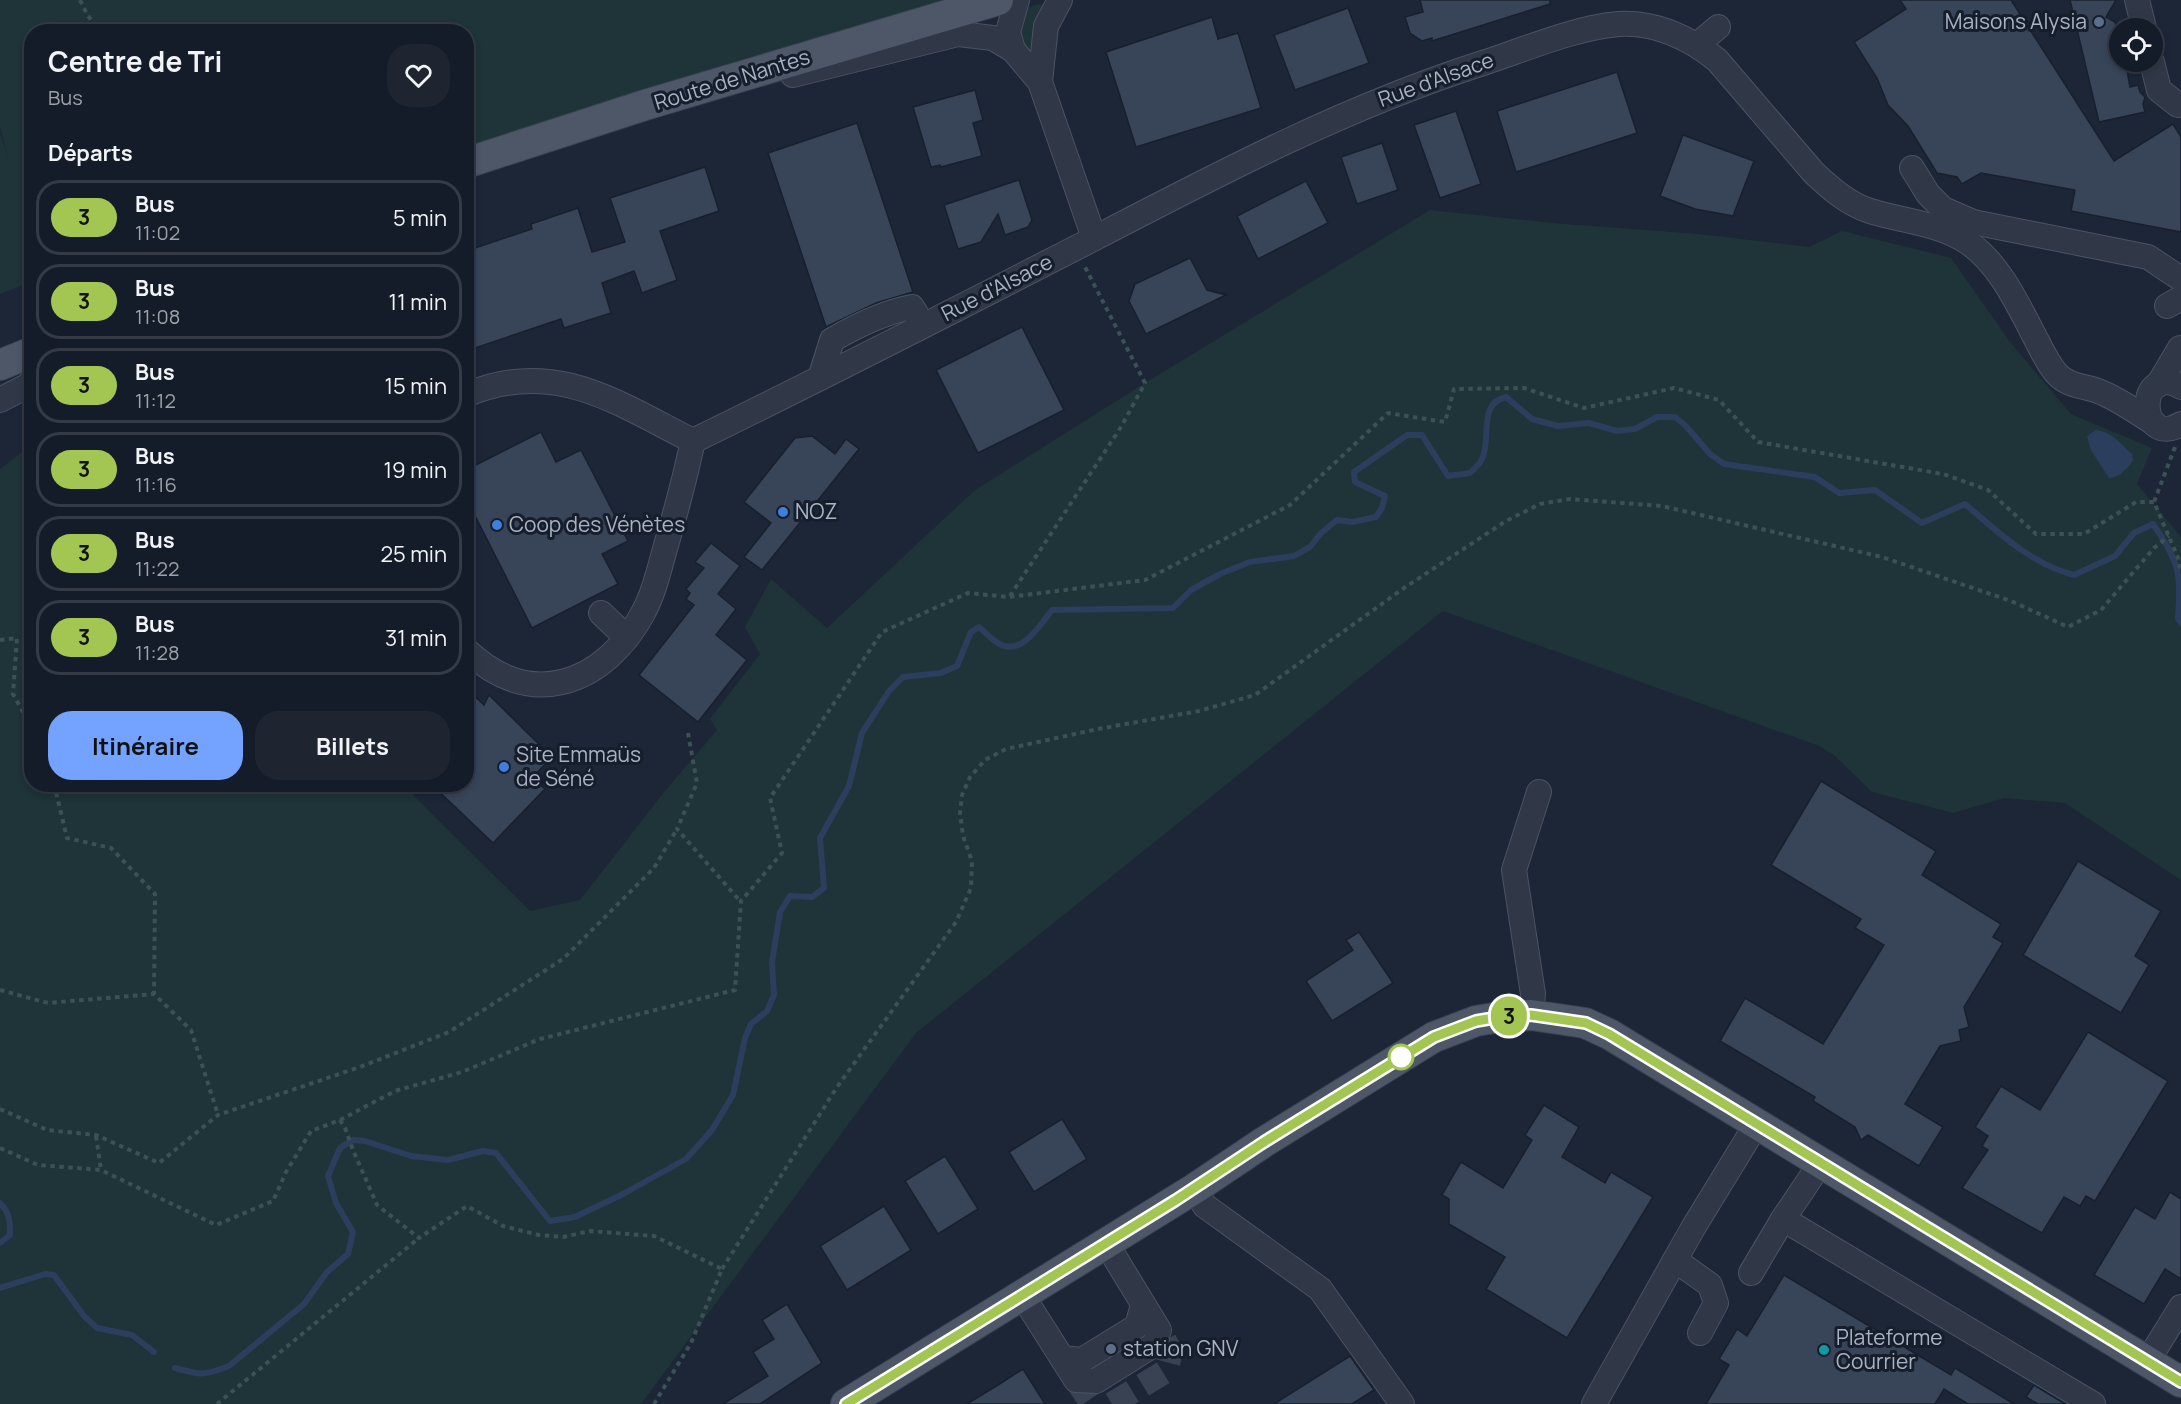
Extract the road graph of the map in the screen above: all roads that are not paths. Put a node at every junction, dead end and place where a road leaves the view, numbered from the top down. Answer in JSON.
{"nodes":[{"id":1,"x":998,"y":0,"type":"edge"},
{"id":2,"x":1017,"y":0,"type":"edge"},
{"id":3,"x":1060,"y":0,"type":"edge"},
{"id":4,"x":2137,"y":0,"type":"edge"},
{"id":5,"x":2142,"y":18,"type":"edge"},
{"id":6,"x":1718,"y":27,"type":"dead end"},
{"id":7,"x":1698,"y":45,"type":"junction"},
{"id":8,"x":1013,"y":50,"type":"junction"},
{"id":9,"x":2154,"y":72,"type":"edge"},
{"id":10,"x":1040,"y":82,"type":"junction"},
{"id":11,"x":720,"y":83,"type":"junction"},
{"id":12,"x":2181,"y":104,"type":"edge"},
{"id":13,"x":474,"y":160,"type":"edge"},
{"id":14,"x":1912,"y":168,"type":"dead end"},
{"id":15,"x":1953,"y":224,"type":"junction"},
{"id":16,"x":1085,"y":243,"type":"junction"},
{"id":17,"x":2181,"y":279,"type":"edge"},
{"id":18,"x":2181,"y":346,"type":"edge"},
{"id":19,"x":24,"y":355,"type":"edge"},
{"id":20,"x":0,"y":365,"type":"edge"},
{"id":21,"x":24,"y":388,"type":"edge"},
{"id":22,"x":2163,"y":388,"type":"edge"},
{"id":23,"x":474,"y":391,"type":"edge"},
{"id":24,"x":2100,"y":391,"type":"junction"},
{"id":25,"x":0,"y":400,"type":"edge"},
{"id":26,"x":2154,"y":423,"type":"junction"},
{"id":27,"x":2180,"y":425,"type":"edge"},
{"id":28,"x":693,"y":441,"type":"junction"},
{"id":29,"x":601,"y":613,"type":"dead end"},
{"id":30,"x":626,"y":637,"type":"junction"},
{"id":31,"x":474,"y":657,"type":"edge"},
{"id":32,"x":1539,"y":792,"type":"dead end"},
{"id":33,"x":1531,"y":1015,"type":"junction"},
{"id":34,"x":1756,"y":1125,"type":"junction"},
{"id":35,"x":1820,"y":1164,"type":"junction"},
{"id":36,"x":1194,"y":1189,"type":"junction"},
{"id":37,"x":1783,"y":1219,"type":"junction"},
{"id":38,"x":1106,"y":1243,"type":"junction"},
{"id":39,"x":1675,"y":1260,"type":"junction"},
{"id":40,"x":1750,"y":1273,"type":"dead end"},
{"id":41,"x":1022,"y":1295,"type":"junction"},
{"id":42,"x":2181,"y":1306,"type":"edge"},
{"id":43,"x":1700,"y":1333,"type":"dead end"},
{"id":44,"x":2148,"y":1362,"type":"junction"},
{"id":45,"x":2181,"y":1382,"type":"edge"},
{"id":46,"x":865,"y":1399,"type":"edge"},
{"id":47,"x":1402,"y":1404,"type":"edge"},
{"id":48,"x":1594,"y":1404,"type":"edge"},
{"id":49,"x":2093,"y":1404,"type":"edge"}],
"edges":[{"from":1,"to":11,"type":"main road","name":"Route de Nantes"},
{"from":2,"to":8,"type":"street"},
{"from":3,"to":10,"type":"street"},
{"from":4,"to":5,"type":"street"},
{"from":6,"to":7,"type":"street"},
{"from":7,"to":15,"type":"street","name":"Rue d'Alsace"},
{"from":7,"to":16,"type":"street","name":"Rue d'Alsace"},
{"from":8,"to":10,"type":"street"},
{"from":8,"to":11,"type":"street"},
{"from":9,"to":12,"type":"street"},
{"from":10,"to":16,"type":"street"},
{"from":11,"to":13,"type":"main road","name":"Route de Nantes"},
{"from":14,"to":15,"type":"street"},
{"from":15,"to":17,"type":"street"},
{"from":15,"to":24,"type":"street","name":"Rue d'Alsace"},
{"from":16,"to":28,"type":"street","name":"Rue d'Alsace"},
{"from":18,"to":22,"type":"street"},
{"from":19,"to":20,"type":"main road"},
{"from":21,"to":25,"type":"street"},
{"from":22,"to":24,"type":"street","name":"Rue d'Alsace"},
{"from":22,"to":26,"type":"street"},
{"from":23,"to":28,"type":"street"},
{"from":24,"to":26,"type":"street","name":"Rue d'Alsace"},
{"from":26,"to":27,"type":"street"},
{"from":28,"to":30,"type":"street"},
{"from":29,"to":30,"type":"street"},
{"from":30,"to":31,"type":"street"},
{"from":32,"to":33,"type":"street"},
{"from":33,"to":34,"type":"main road"},
{"from":33,"to":36,"type":"main road"},
{"from":34,"to":35,"type":"main road"},
{"from":34,"to":39,"type":"street"},
{"from":35,"to":37,"type":"street"},
{"from":35,"to":44,"type":"main road"},
{"from":36,"to":38,"type":"main road"},
{"from":36,"to":47,"type":"street"},
{"from":37,"to":40,"type":"street"},
{"from":37,"to":49,"type":"street"},
{"from":38,"to":41,"type":"main road"},
{"from":38,"to":41,"type":"street"},
{"from":39,"to":43,"type":"street"},
{"from":39,"to":48,"type":"street"},
{"from":41,"to":46,"type":"main road"},
{"from":42,"to":44,"type":"street"},
{"from":44,"to":45,"type":"main road"}]}
